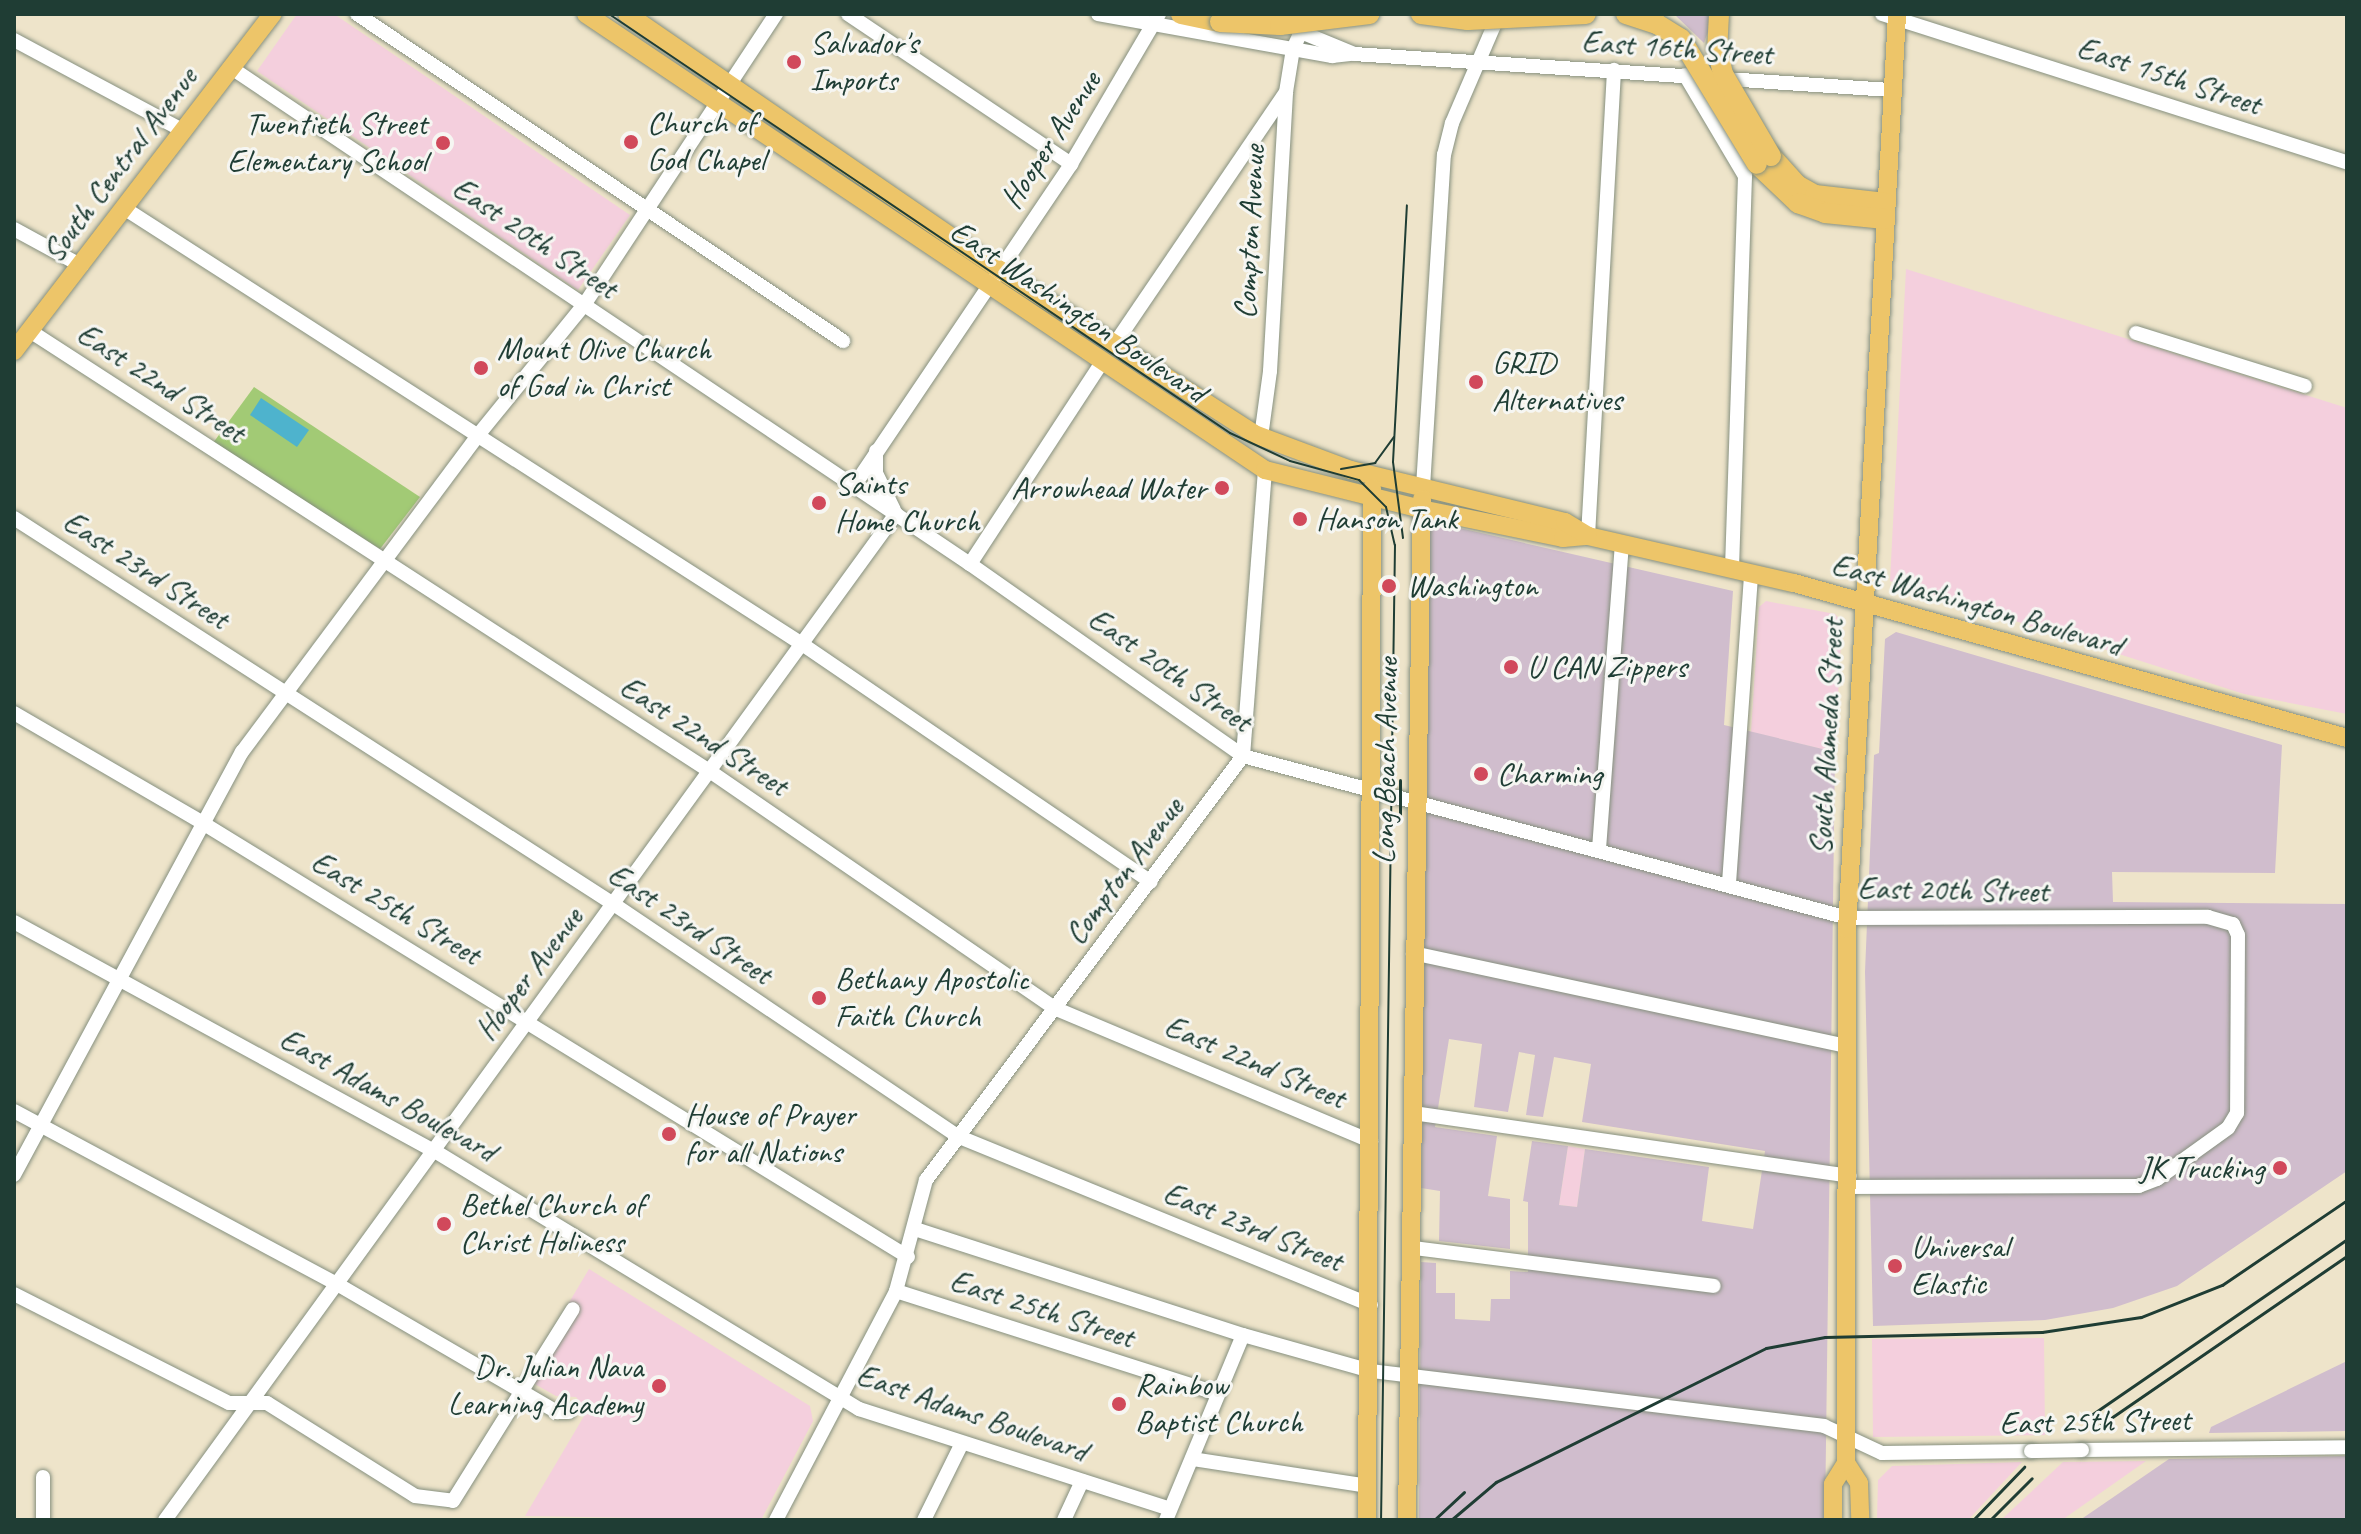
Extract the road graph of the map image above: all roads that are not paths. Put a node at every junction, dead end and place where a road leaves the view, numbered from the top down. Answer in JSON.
{"nodes":[{"id":1,"x":273,"y":14,"type":"edge"},
{"id":2,"x":357,"y":14,"type":"edge"},
{"id":3,"x":586,"y":14,"type":"edge"},
{"id":4,"x":627,"y":14,"type":"edge"},
{"id":5,"x":776,"y":14,"type":"edge"},
{"id":6,"x":848,"y":14,"type":"edge"},
{"id":7,"x":1098,"y":14,"type":"edge"},
{"id":8,"x":1181,"y":14,"type":"edge"},
{"id":9,"x":1278,"y":14,"type":"edge"},
{"id":10,"x":1369,"y":14,"type":"edge"},
{"id":11,"x":1421,"y":14,"type":"edge"},
{"id":12,"x":1499,"y":14,"type":"edge"},
{"id":13,"x":1586,"y":14,"type":"edge"},
{"id":14,"x":1626,"y":14,"type":"edge"},
{"id":15,"x":1719,"y":14,"type":"edge"},
{"id":16,"x":1892,"y":16,"type":"edge"},
{"id":17,"x":1158,"y":21,"type":"edge"},
{"id":18,"x":1301,"y":32,"type":"junction"},
{"id":19,"x":14,"y":40,"type":"edge"},
{"id":20,"x":1293,"y":49,"type":"junction"},
{"id":21,"x":1354,"y":54,"type":"junction"},
{"id":22,"x":1476,"y":63,"type":"junction"},
{"id":23,"x":230,"y":67,"type":"junction"},
{"id":24,"x":1614,"y":70,"type":"junction"},
{"id":25,"x":1685,"y":75,"type":"junction"},
{"id":26,"x":731,"y":85,"type":"junction"},
{"id":27,"x":1891,"y":90,"type":"junction"},
{"id":28,"x":1286,"y":92,"type":"junction"},
{"id":29,"x":719,"y":103,"type":"junction"},
{"id":30,"x":184,"y":131,"type":"junction"},
{"id":31,"x":1764,"y":160,"type":"junction"},
{"id":32,"x":2347,"y":162,"type":"edge"},
{"id":33,"x":1071,"y":164,"type":"junction"},
{"id":34,"x":127,"y":210,"type":"junction"},
{"id":35,"x":649,"y":211,"type":"junction"},
{"id":36,"x":1886,"y":211,"type":"junction"},
{"id":37,"x":14,"y":229,"type":"edge"},
{"id":38,"x":82,"y":266,"type":"junction"},
{"id":39,"x":1000,"y":270,"type":"junction"},
{"id":40,"x":988,"y":287,"type":"junction"},
{"id":41,"x":584,"y":305,"type":"junction"},
{"id":42,"x":30,"y":331,"type":"junction"},
{"id":43,"x":2136,"y":333,"type":"dead end"},
{"id":44,"x":843,"y":341,"type":"dead end"},
{"id":45,"x":1114,"y":345,"type":"junction"},
{"id":46,"x":14,"y":351,"type":"edge"},
{"id":47,"x":1101,"y":364,"type":"junction"},
{"id":48,"x":2305,"y":386,"type":"dead end"},
{"id":49,"x":479,"y":434,"type":"junction"},
{"id":50,"x":1261,"y":437,"type":"junction"},
{"id":51,"x":876,"y":451,"type":"junction"},
{"id":52,"x":1265,"y":470,"type":"junction"},
{"id":53,"x":1401,"y":482,"type":"junction"},
{"id":54,"x":854,"y":486,"type":"junction"},
{"id":55,"x":1423,"y":487,"type":"junction"},
{"id":56,"x":1369,"y":504,"type":"junction"},
{"id":57,"x":1421,"y":509,"type":"junction"},
{"id":58,"x":896,"y":514,"type":"junction"},
{"id":59,"x":14,"y":518,"type":"edge"},
{"id":60,"x":1588,"y":536,"type":"junction"},
{"id":61,"x":1622,"y":543,"type":"junction"},
{"id":62,"x":385,"y":564,"type":"junction"},
{"id":63,"x":970,"y":564,"type":"junction"},
{"id":64,"x":1732,"y":568,"type":"junction"},
{"id":65,"x":1751,"y":573,"type":"junction"},
{"id":66,"x":1865,"y":601,"type":"junction"},
{"id":67,"x":802,"y":644,"type":"junction"},
{"id":68,"x":286,"y":694,"type":"junction"},
{"id":69,"x":14,"y":713,"type":"edge"},
{"id":70,"x":2347,"y":738,"type":"edge"},
{"id":71,"x":1243,"y":756,"type":"junction"},
{"id":72,"x":711,"y":772,"type":"junction"},
{"id":73,"x":1372,"y":791,"type":"junction"},
{"id":74,"x":1415,"y":802,"type":"junction"},
{"id":75,"x":201,"y":822,"type":"junction"},
{"id":76,"x":1599,"y":849,"type":"junction"},
{"id":77,"x":1151,"y":882,"type":"junction"},
{"id":78,"x":1729,"y":883,"type":"junction"},
{"id":79,"x":615,"y":905,"type":"junction"},
{"id":80,"x":1848,"y":918,"type":"junction"},
{"id":81,"x":14,"y":922,"type":"edge"},
{"id":82,"x":1413,"y":953,"type":"junction"},
{"id":83,"x":117,"y":978,"type":"junction"},
{"id":84,"x":1054,"y":1008,"type":"junction"},
{"id":85,"x":527,"y":1022,"type":"junction"},
{"id":86,"x":1847,"y":1046,"type":"junction"},
{"id":87,"x":14,"y":1111,"type":"edge"},
{"id":88,"x":1413,"y":1113,"type":"junction"},
{"id":89,"x":42,"y":1125,"type":"junction"},
{"id":90,"x":957,"y":1136,"type":"junction"},
{"id":91,"x":1371,"y":1141,"type":"junction"},
{"id":92,"x":433,"y":1150,"type":"junction"},
{"id":93,"x":14,"y":1175,"type":"edge"},
{"id":94,"x":1849,"y":1181,"type":"junction"},
{"id":95,"x":915,"y":1229,"type":"junction"},
{"id":96,"x":1414,"y":1248,"type":"junction"},
{"id":97,"x":908,"y":1257,"type":"junction"},
{"id":98,"x":337,"y":1284,"type":"junction"},
{"id":99,"x":1714,"y":1286,"type":"dead end"},
{"id":100,"x":896,"y":1291,"type":"junction"},
{"id":101,"x":14,"y":1294,"type":"edge"},
{"id":102,"x":1371,"y":1305,"type":"junction"},
{"id":103,"x":573,"y":1309,"type":"dead end"},
{"id":104,"x":1243,"y":1335,"type":"junction"},
{"id":105,"x":1371,"y":1371,"type":"junction"},
{"id":106,"x":1411,"y":1376,"type":"junction"},
{"id":107,"x":521,"y":1391,"type":"junction"},
{"id":108,"x":1218,"y":1394,"type":"junction"},
{"id":109,"x":840,"y":1399,"type":"junction"},
{"id":110,"x":249,"y":1403,"type":"junction"},
{"id":111,"x":569,"y":1412,"type":"dead end"},
{"id":112,"x":1847,"y":1437,"type":"junction"},
{"id":113,"x":962,"y":1443,"type":"junction"},
{"id":114,"x":2347,"y":1447,"type":"edge"},
{"id":115,"x":1192,"y":1459,"type":"junction"},
{"id":116,"x":1846,"y":1463,"type":"junction"},
{"id":117,"x":43,"y":1477,"type":"dead end"},
{"id":118,"x":1082,"y":1481,"type":"junction"},
{"id":119,"x":1368,"y":1486,"type":"junction"},
{"id":120,"x":1168,"y":1515,"type":"edge"},
{"id":121,"x":43,"y":1520,"type":"edge"},
{"id":122,"x":165,"y":1520,"type":"edge"},
{"id":123,"x":776,"y":1520,"type":"edge"},
{"id":124,"x":924,"y":1520,"type":"edge"},
{"id":125,"x":1064,"y":1520,"type":"edge"},
{"id":126,"x":1367,"y":1520,"type":"edge"},
{"id":127,"x":1407,"y":1520,"type":"edge"},
{"id":128,"x":1833,"y":1520,"type":"edge"},
{"id":129,"x":1860,"y":1520,"type":"edge"}],
"edges":[{"from":1,"to":23,"type":"main road","name":"South Central Avenue"},
{"from":2,"to":35,"type":"street"},
{"from":3,"to":29,"type":"main road","name":"East Washington Boulevard"},
{"from":4,"to":26,"type":"main road","name":"East Washington Boulevard"},
{"from":5,"to":26,"type":"street"},
{"from":6,"to":33,"type":"street"},
{"from":7,"to":17,"type":"street"},
{"from":8,"to":10,"type":"highway","bridge":true},
{"from":9,"to":18,"type":"street","name":"East 16th Street"},
{"from":11,"to":13,"type":"highway","bridge":true},
{"from":12,"to":22,"type":"street","name":"Long Beach Avenue"},
{"from":14,"to":31,"type":"highway","bridge":true},
{"from":15,"to":31,"type":"highway","bridge":true},
{"from":16,"to":27,"type":"main road","name":"South Alameda Street"},
{"from":16,"to":32,"type":"street","name":"East 15th Street"},
{"from":17,"to":20,"type":"street"},
{"from":17,"to":33,"type":"street","name":"Hooper Avenue"},
{"from":18,"to":20,"type":"street","name":"Compton Avenue"},
{"from":18,"to":21,"type":"street","name":"East 16th Street"},
{"from":19,"to":30,"type":"street"},
{"from":20,"to":21,"type":"street"},
{"from":20,"to":28,"type":"street","name":"Compton Avenue"},
{"from":21,"to":22,"type":"street","name":"East 16th Street"},
{"from":22,"to":24,"type":"street","name":"East 16th Street"},
{"from":22,"to":55,"type":"street","name":"Long Beach Avenue"},
{"from":23,"to":30,"type":"main road","name":"South Central Avenue"},
{"from":23,"to":41,"type":"street","name":"East 20th Street"},
{"from":24,"to":25,"type":"street","name":"East 16th Street"},
{"from":24,"to":60,"type":"street"},
{"from":25,"to":27,"type":"street","name":"East 16th Street"},
{"from":25,"to":64,"type":"street"},
{"from":26,"to":29,"type":"street"},
{"from":26,"to":39,"type":"main road","name":"East Washington Boulevard"},
{"from":27,"to":36,"type":"main road","name":"South Alameda Street"},
{"from":28,"to":45,"type":"street"},
{"from":28,"to":50,"type":"street","name":"Compton Avenue"},
{"from":29,"to":35,"type":"street"},
{"from":29,"to":40,"type":"main road","name":"East Washington Boulevard"},
{"from":30,"to":34,"type":"main road","name":"South Central Avenue"},
{"from":31,"to":36,"type":"highway"},
{"from":33,"to":39,"type":"street","name":"Hooper Avenue"},
{"from":34,"to":38,"type":"main road","name":"South Central Avenue"},
{"from":34,"to":49,"type":"street"},
{"from":35,"to":41,"type":"street"},
{"from":35,"to":44,"type":"street"},
{"from":36,"to":66,"type":"main road","name":"South Alameda Street"},
{"from":37,"to":38,"type":"street"},
{"from":38,"to":42,"type":"main road","name":"South Central Avenue"},
{"from":39,"to":40,"type":"street","name":"Hooper Avenue"},
{"from":39,"to":45,"type":"main road","name":"East Washington Boulevard"},
{"from":40,"to":47,"type":"main road","name":"East Washington Boulevard"},
{"from":40,"to":51,"type":"street","name":"Hooper Avenue"},
{"from":41,"to":49,"type":"street"},
{"from":41,"to":54,"type":"street","name":"East 20th Street"},
{"from":42,"to":46,"type":"main road","name":"South Central Avenue"},
{"from":42,"to":62,"type":"street","name":"East 22nd Street"},
{"from":43,"to":48,"type":"street"},
{"from":45,"to":50,"type":"main road","name":"East Washington Boulevard"},
{"from":47,"to":52,"type":"main road","name":"East Washington Boulevard"},
{"from":47,"to":63,"type":"street"},
{"from":49,"to":62,"type":"street"},
{"from":49,"to":67,"type":"street"},
{"from":50,"to":53,"type":"main road","name":"East Washington Boulevard"},
{"from":51,"to":54,"type":"street","name":"Hooper Avenue"},
{"from":51,"to":58,"type":"street"},
{"from":52,"to":56,"type":"main road","name":"East Washington Boulevard"},
{"from":52,"to":71,"type":"street"},
{"from":53,"to":55,"type":"main road","name":"East Washington Boulevard"},
{"from":53,"to":56,"type":"main road"},
{"from":54,"to":58,"type":"street","name":"East 20th Street"},
{"from":55,"to":57,"type":"main road","name":"Long Beach Avenue"},
{"from":55,"to":60,"type":"main road","name":"East Washington Boulevard"},
{"from":56,"to":57,"type":"main road","name":"East Washington Boulevard"},
{"from":56,"to":73,"type":"main road","name":"Long Beach Avenue"},
{"from":57,"to":60,"type":"main road","name":"East Washington Boulevard"},
{"from":57,"to":74,"type":"main road","name":"Long Beach Avenue"},
{"from":58,"to":63,"type":"street","name":"East 20th Street"},
{"from":58,"to":67,"type":"street","name":"Hooper Avenue"},
{"from":59,"to":68,"type":"street","name":"East 23rd Street"},
{"from":60,"to":61,"type":"main road","name":"East Washington Boulevard"},
{"from":61,"to":64,"type":"main road","name":"East Washington Boulevard"},
{"from":61,"to":76,"type":"street"},
{"from":62,"to":68,"type":"street"},
{"from":62,"to":72,"type":"street","name":"East 22nd Street"},
{"from":63,"to":71,"type":"street","name":"East 20th Street"},
{"from":64,"to":65,"type":"main road","name":"East Washington Boulevard"},
{"from":65,"to":66,"type":"main road","name":"East Washington Boulevard"},
{"from":65,"to":78,"type":"street"},
{"from":66,"to":70,"type":"main road","name":"East Washington Boulevard"},
{"from":66,"to":80,"type":"main road","name":"South Alameda Street"},
{"from":67,"to":72,"type":"street","name":"Hooper Avenue"},
{"from":67,"to":77,"type":"street"},
{"from":68,"to":75,"type":"street"},
{"from":68,"to":79,"type":"street","name":"East 23rd Street"},
{"from":69,"to":75,"type":"street","name":"East 25th Street"},
{"from":71,"to":73,"type":"street","name":"East 20th Street"},
{"from":71,"to":77,"type":"street","name":"Compton Avenue"},
{"from":72,"to":79,"type":"street","name":"Hooper Avenue"},
{"from":72,"to":84,"type":"street","name":"East 22nd Street"},
{"from":73,"to":74,"type":"street","name":"East 20th Street"},
{"from":73,"to":91,"type":"main road","name":"Long Beach Avenue"},
{"from":74,"to":76,"type":"street","name":"East 20th Street"},
{"from":74,"to":82,"type":"main road","name":"Long Beach Avenue"},
{"from":75,"to":83,"type":"street"},
{"from":75,"to":85,"type":"street","name":"East 25th Street"},
{"from":76,"to":78,"type":"street","name":"East 20th Street"},
{"from":77,"to":84,"type":"street","name":"Compton Avenue"},
{"from":78,"to":80,"type":"street","name":"East 20th Street"},
{"from":79,"to":85,"type":"street","name":"Hooper Avenue"},
{"from":79,"to":90,"type":"street","name":"East 23rd Street"},
{"from":80,"to":86,"type":"main road","name":"South Alameda Street"},
{"from":80,"to":94,"type":"street","name":"East 20th Street"},
{"from":81,"to":83,"type":"street","name":"East Adams Boulevard"},
{"from":82,"to":86,"type":"street"},
{"from":82,"to":88,"type":"main road","name":"Long Beach Avenue"},
{"from":83,"to":89,"type":"street"},
{"from":83,"to":92,"type":"street","name":"East Adams Boulevard"},
{"from":84,"to":90,"type":"street","name":"Compton Avenue"},
{"from":84,"to":91,"type":"street","name":"East 22nd Street"},
{"from":85,"to":92,"type":"street","name":"Hooper Avenue"},
{"from":85,"to":97,"type":"street","name":"East 25th Street"},
{"from":86,"to":94,"type":"main road","name":"South Alameda Street"},
{"from":87,"to":89,"type":"street"},
{"from":88,"to":94,"type":"street"},
{"from":88,"to":96,"type":"main road","name":"Long Beach Avenue"},
{"from":89,"to":93,"type":"street"},
{"from":89,"to":98,"type":"street"},
{"from":90,"to":95,"type":"street","name":"Compton Avenue"},
{"from":90,"to":102,"type":"street","name":"East 23rd Street"},
{"from":91,"to":102,"type":"main road","name":"Long Beach Avenue"},
{"from":92,"to":98,"type":"street","name":"Hooper Avenue"},
{"from":92,"to":109,"type":"street","name":"East Adams Boulevard"},
{"from":94,"to":112,"type":"main road","name":"South Alameda Street"},
{"from":95,"to":97,"type":"street","name":"Compton Avenue"},
{"from":95,"to":104,"type":"street","name":"East 25th Street"},
{"from":96,"to":99,"type":"street"},
{"from":96,"to":106,"type":"main road","name":"Long Beach Avenue"},
{"from":97,"to":100,"type":"street","name":"Compton Avenue"},
{"from":98,"to":107,"type":"street"},
{"from":98,"to":110,"type":"street","name":"Hooper Avenue"},
{"from":100,"to":108,"type":"street","name":"East 25th Street"},
{"from":100,"to":109,"type":"street","name":"Compton Avenue"},
{"from":101,"to":110,"type":"street"},
{"from":102,"to":105,"type":"main road","name":"Long Beach Avenue"},
{"from":103,"to":107,"type":"street"},
{"from":104,"to":105,"type":"street","name":"East 25th Street"},
{"from":104,"to":108,"type":"street"},
{"from":105,"to":106,"type":"street","name":"East 25th Street"},
{"from":105,"to":119,"type":"main road","name":"Long Beach Avenue"},
{"from":106,"to":112,"type":"street","name":"East 25th Street"},
{"from":106,"to":127,"type":"main road","name":"Long Beach Avenue"},
{"from":107,"to":110,"type":"street"},
{"from":107,"to":111,"type":"street"},
{"from":108,"to":115,"type":"street"},
{"from":109,"to":113,"type":"street","name":"East Adams Boulevard"},
{"from":109,"to":123,"type":"street","name":"Compton Avenue"},
{"from":110,"to":122,"type":"street","name":"Hooper Avenue"},
{"from":112,"to":114,"type":"street","name":"East 25th Street","bridge":true},
{"from":112,"to":116,"type":"main road","name":"South Alameda Street"},
{"from":113,"to":118,"type":"street","name":"East Adams Boulevard"},
{"from":113,"to":124,"type":"street"},
{"from":115,"to":119,"type":"street"},
{"from":115,"to":120,"type":"street"},
{"from":116,"to":128,"type":"main road","name":"South Alameda Street"},
{"from":116,"to":129,"type":"main road","name":"South Alameda Street"},
{"from":117,"to":121,"type":"street"},
{"from":118,"to":120,"type":"street","name":"East Adams Boulevard"},
{"from":118,"to":125,"type":"street"},
{"from":119,"to":126,"type":"main road","name":"Long Beach Avenue"}]}
